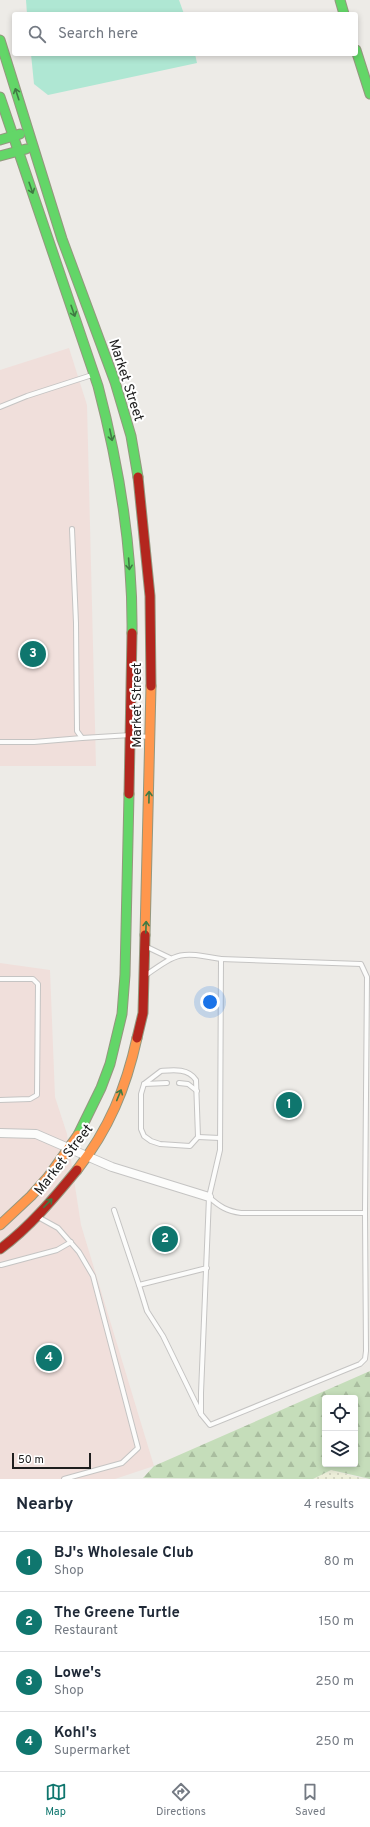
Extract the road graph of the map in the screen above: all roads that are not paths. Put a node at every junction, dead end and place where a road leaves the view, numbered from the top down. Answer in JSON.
{"nodes":[{"id":1,"x":340,"y":0,"type":"edge"},
{"id":2,"x":343,"y":12,"type":"edge"},
{"id":3,"x":0,"y":40,"type":"edge"},
{"id":4,"x":358,"y":56,"type":"edge"},
{"id":5,"x":370,"y":94,"type":"edge"},
{"id":6,"x":0,"y":97,"type":"edge"},
{"id":7,"x":29,"y":132,"type":"junction"},
{"id":8,"x":12,"y":136,"type":"junction"},
{"id":9,"x":0,"y":140,"type":"edge"},
{"id":10,"x":33,"y":146,"type":"junction"},
{"id":11,"x":18,"y":151,"type":"junction"},
{"id":12,"x":0,"y":156,"type":"edge"},
{"id":13,"x":94,"y":375,"type":"junction"},
{"id":14,"x":0,"y":407,"type":"edge"},
{"id":15,"x":72,"y":529,"type":"dead end"},
{"id":16,"x":130,"y":735,"type":"junction"},
{"id":17,"x":151,"y":737,"type":"junction"},
{"id":18,"x":82,"y":738,"type":"junction"},
{"id":19,"x":0,"y":742,"type":"edge"},
{"id":20,"x":145,"y":946,"type":"junction"},
{"id":21,"x":170,"y":958,"type":"junction"},
{"id":22,"x":221,"y":959,"type":"junction"},
{"id":23,"x":144,"y":976,"type":"junction"},
{"id":24,"x":0,"y":978,"type":"edge"},
{"id":25,"x":167,"y":1083,"type":"dead end"},
{"id":26,"x":178,"y":1083,"type":"dead end"},
{"id":27,"x":144,"y":1084,"type":"junction"},
{"id":28,"x":197,"y":1092,"type":"junction"},
{"id":29,"x":0,"y":1100,"type":"edge"},
{"id":30,"x":0,"y":1133,"type":"edge"},
{"id":31,"x":198,"y":1137,"type":"junction"},
{"id":32,"x":220,"y":1138,"type":"junction"},
{"id":33,"x":70,"y":1148,"type":"junction"},
{"id":34,"x":88,"y":1155,"type":"junction"},
{"id":35,"x":209,"y":1197,"type":"junction"},
{"id":36,"x":114,"y":1210,"type":"dead end"},
{"id":37,"x":365,"y":1214,"type":"junction"},
{"id":38,"x":36,"y":1215,"type":"junction"},
{"id":39,"x":0,"y":1225,"type":"edge"},
{"id":40,"x":71,"y":1242,"type":"junction"},
{"id":41,"x":0,"y":1250,"type":"edge"},
{"id":42,"x":1,"y":1265,"type":"edge"},
{"id":43,"x":207,"y":1268,"type":"junction"},
{"id":44,"x":139,"y":1286,"type":"junction"},
{"id":45,"x":201,"y":1414,"type":"junction"},
{"id":46,"x":64,"y":1479,"type":"edge"}],
"edges":[{"from":1,"to":2,"type":"street"},
{"from":7,"to":3,"type":"street","name":"Market Street","one_way":true},
{"from":4,"to":5,"type":"street"},
{"from":6,"to":8,"type":"street","name":"Market Street"},
{"from":7,"to":8,"type":"street"},
{"from":7,"to":10,"type":"street","name":"Market Street"},
{"from":8,"to":9,"type":"street"},
{"from":8,"to":11,"type":"street","name":"Market Street"},
{"from":10,"to":11,"type":"street"},
{"from":10,"to":17,"type":"street","name":"Market Street"},
{"from":11,"to":12,"type":"street"},
{"from":11,"to":13,"type":"street","name":"Market Street","one_way":true},
{"from":13,"to":14,"type":"lane"},
{"from":13,"to":16,"type":"street","name":"Market Street","one_way":true},
{"from":15,"to":18,"type":"lane"},
{"from":16,"to":17,"type":"lane"},
{"from":16,"to":18,"type":"lane"},
{"from":16,"to":33,"type":"street","name":"Market Street"},
{"from":20,"to":17,"type":"street","name":"Market Street","one_way":true},
{"from":18,"to":19,"type":"lane"},
{"from":20,"to":21,"type":"lane"},
{"from":20,"to":23,"type":"street","name":"Market Street"},
{"from":21,"to":22,"type":"lane"},
{"from":21,"to":23,"type":"lane"},
{"from":22,"to":32,"type":"lane"},
{"from":22,"to":37,"type":"lane"},
{"from":34,"to":23,"type":"street","name":"Market Street","one_way":true},
{"from":24,"to":29,"type":"lane"},
{"from":25,"to":27,"type":"lane"},
{"from":26,"to":28,"type":"lane"},
{"from":27,"to":28,"type":"lane"},
{"from":27,"to":31,"type":"lane"},
{"from":28,"to":31,"type":"lane"},
{"from":30,"to":33,"type":"street"},
{"from":31,"to":32,"type":"lane"},
{"from":32,"to":35,"type":"lane"},
{"from":33,"to":34,"type":"street"},
{"from":33,"to":39,"type":"street","name":"Market Street"},
{"from":34,"to":35,"type":"street"},
{"from":38,"to":34,"type":"street","name":"Market Street","one_way":true},
{"from":35,"to":37,"type":"lane"},
{"from":35,"to":43,"type":"lane"},
{"from":36,"to":44,"type":"lane"},
{"from":37,"to":45,"type":"lane"},
{"from":38,"to":40,"type":"lane"},
{"from":38,"to":41,"type":"street","name":"Market Street"},
{"from":40,"to":42,"type":"lane"},
{"from":40,"to":46,"type":"lane"},
{"from":43,"to":44,"type":"lane"},
{"from":43,"to":45,"type":"lane"},
{"from":44,"to":45,"type":"lane"}]}
